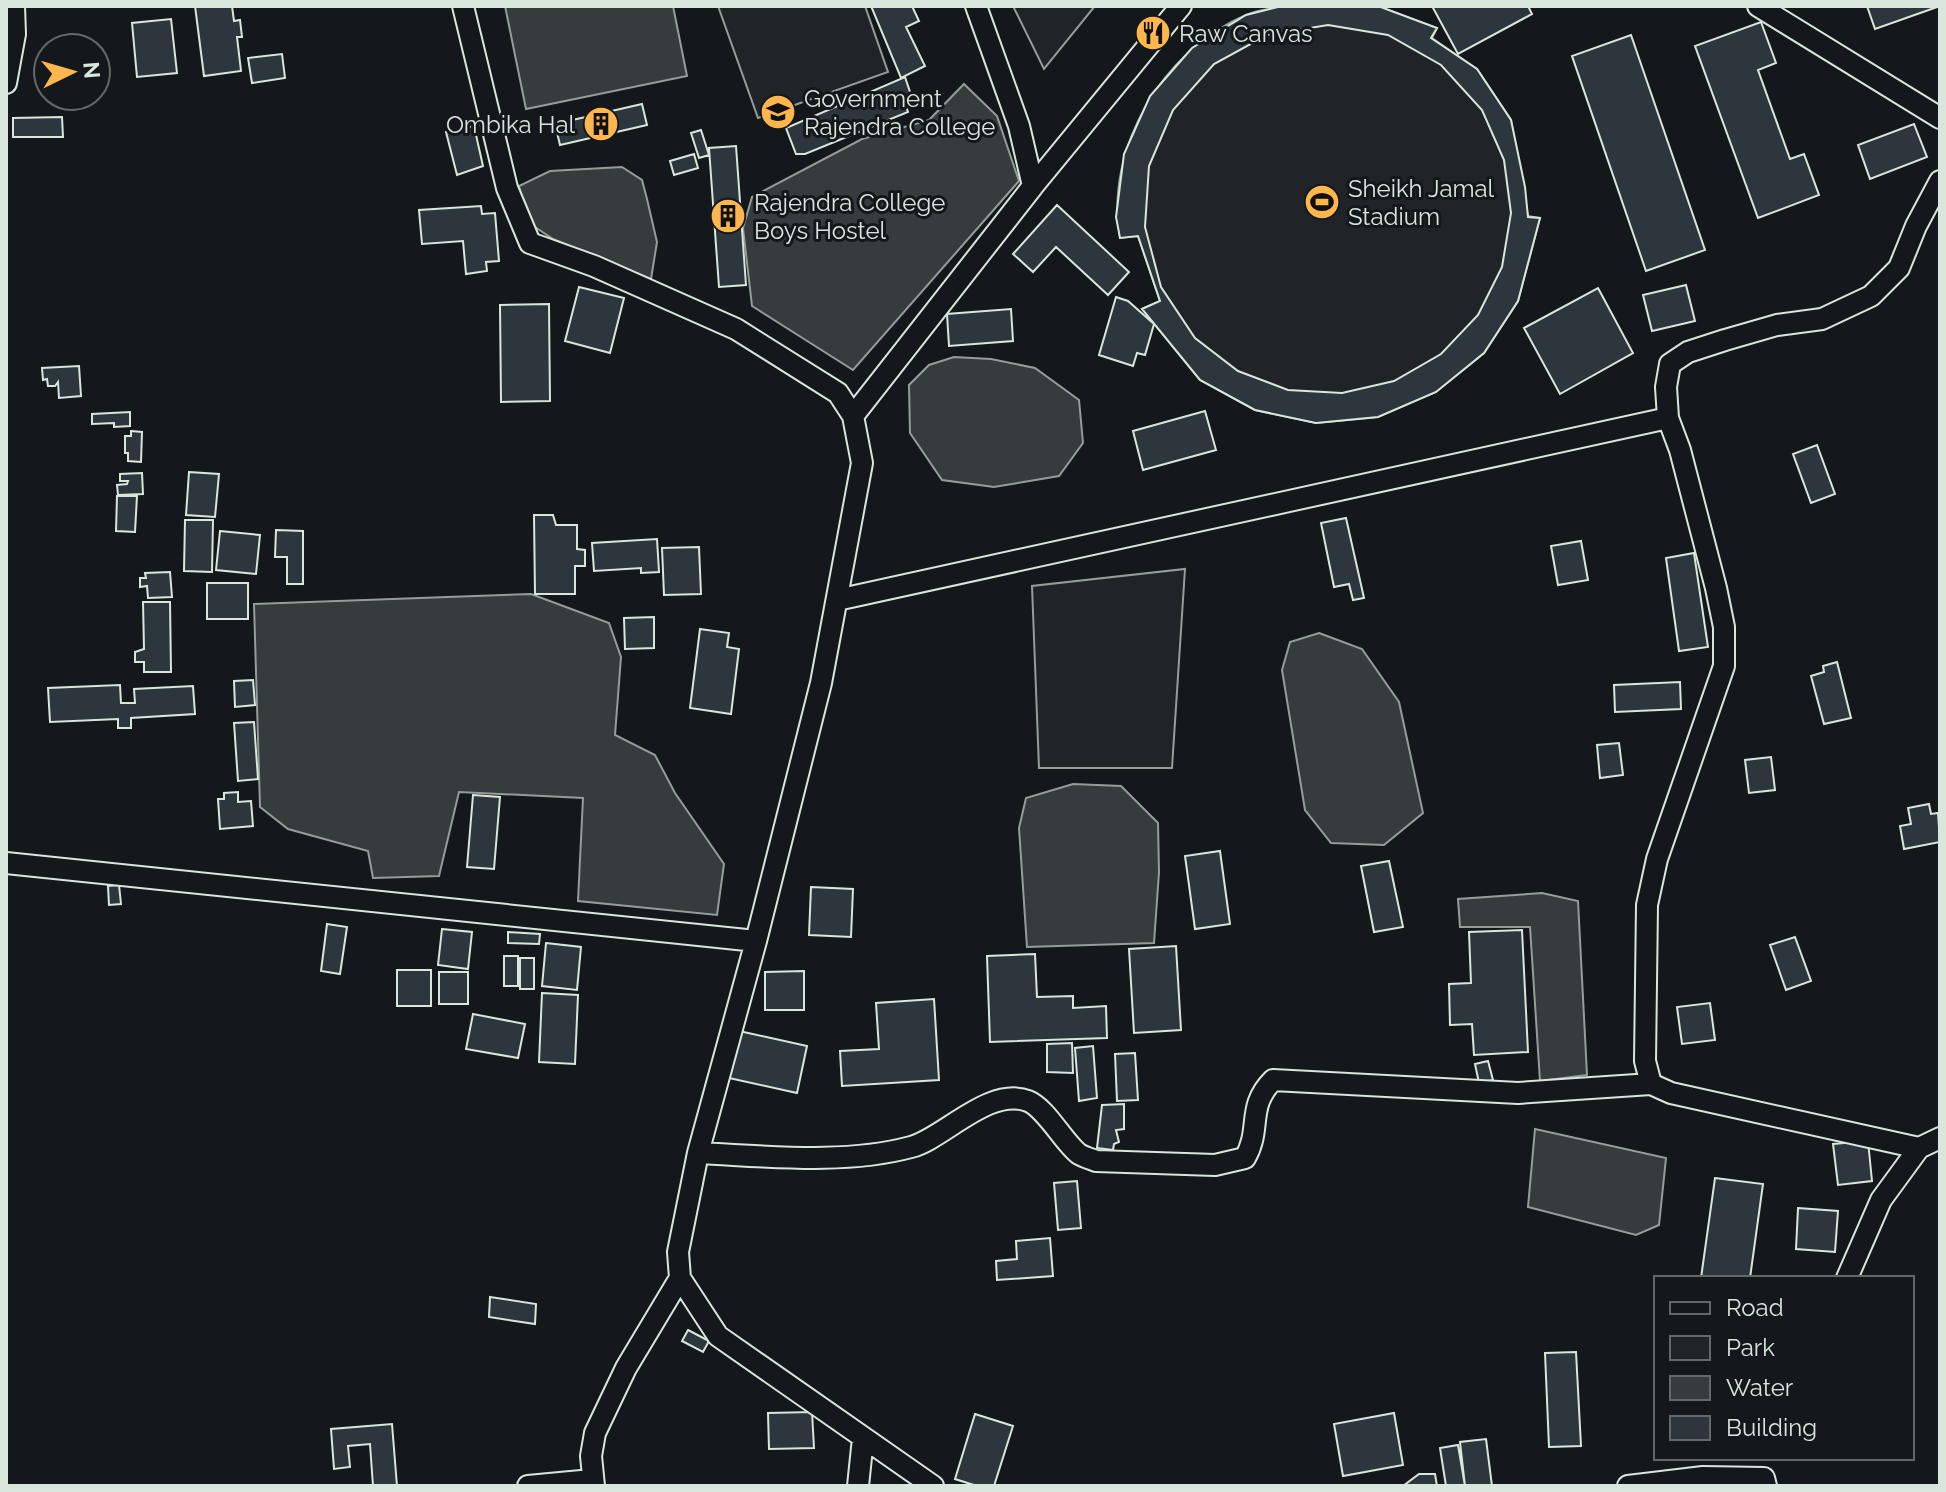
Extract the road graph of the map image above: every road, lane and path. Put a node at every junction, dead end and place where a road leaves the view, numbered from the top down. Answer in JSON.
{"nodes":[{"id":1,"x":14,"y":6,"type":"edge"},
{"id":2,"x":463,"y":6,"type":"edge"},
{"id":3,"x":976,"y":6,"type":"edge"},
{"id":4,"x":1181,"y":6,"type":"edge"},
{"id":5,"x":1758,"y":6,"type":"edge"},
{"id":6,"x":6,"y":83,"type":"edge"},
{"id":7,"x":1940,"y":118,"type":"edge"},
{"id":8,"x":1940,"y":181,"type":"edge"},
{"id":9,"x":1033,"y":186,"type":"junction"},
{"id":10,"x":853,"y":416,"type":"junction"},
{"id":11,"x":1668,"y":418,"type":"junction"},
{"id":12,"x":837,"y":600,"type":"junction"},
{"id":13,"x":6,"y":863,"type":"edge"},
{"id":14,"x":756,"y":941,"type":"junction"},
{"id":15,"x":1651,"y":1084,"type":"junction"},
{"id":16,"x":1940,"y":1138,"type":"edge"},
{"id":17,"x":1919,"y":1148,"type":"junction"},
{"id":18,"x":698,"y":1153,"type":"junction"},
{"id":19,"x":1848,"y":1276,"type":"edge"},
{"id":20,"x":680,"y":1278,"type":"junction"},
{"id":21,"x":863,"y":1438,"type":"junction"},
{"id":22,"x":1767,"y":1474,"type":"edge"},
{"id":23,"x":593,"y":1483,"type":"edge"},
{"id":24,"x":528,"y":1486,"type":"edge"},
{"id":25,"x":858,"y":1486,"type":"edge"},
{"id":26,"x":933,"y":1486,"type":"edge"},
{"id":27,"x":1628,"y":1486,"type":"edge"}],
"edges":[{"from":1,"to":6,"type":"street"},
{"from":2,"to":10,"type":"street"},
{"from":3,"to":9,"type":"street"},
{"from":4,"to":9,"type":"street"},
{"from":5,"to":7,"type":"street"},
{"from":8,"to":11,"type":"street"},
{"from":9,"to":10,"type":"street"},
{"from":10,"to":12,"type":"street"},
{"from":11,"to":12,"type":"street"},
{"from":11,"to":15,"type":"street"},
{"from":12,"to":14,"type":"street"},
{"from":13,"to":14,"type":"street"},
{"from":14,"to":18,"type":"street"},
{"from":15,"to":17,"type":"street"},
{"from":15,"to":18,"type":"street"},
{"from":16,"to":17,"type":"street"},
{"from":17,"to":19,"type":"street"},
{"from":18,"to":20,"type":"street"},
{"from":20,"to":21,"type":"street"},
{"from":20,"to":23,"type":"street"},
{"from":21,"to":25,"type":"street"},
{"from":21,"to":26,"type":"street"},
{"from":22,"to":27,"type":"street"},
{"from":23,"to":24,"type":"street"}]}
